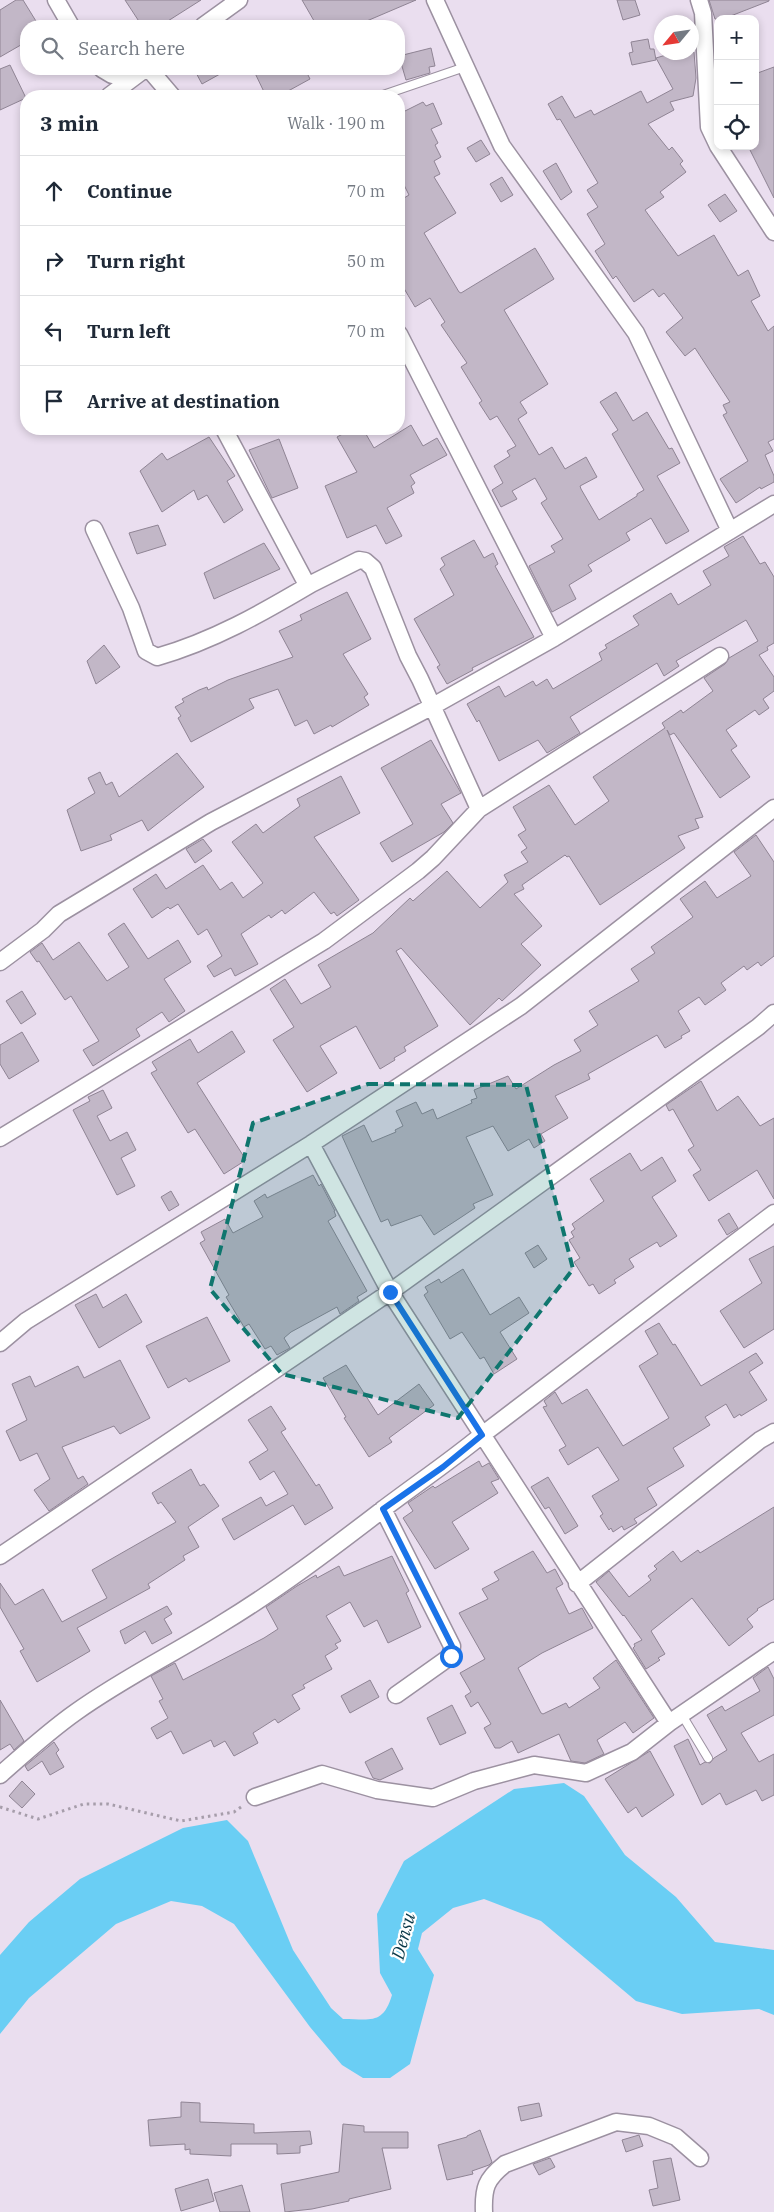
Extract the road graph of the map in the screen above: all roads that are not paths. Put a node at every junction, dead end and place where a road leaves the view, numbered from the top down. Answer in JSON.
{"nodes":[{"id":1,"x":56,"y":0,"type":"edge"},
{"id":2,"x":239,"y":0,"type":"edge"},
{"id":3,"x":435,"y":0,"type":"edge"},
{"id":4,"x":699,"y":0,"type":"edge"},
{"id":5,"x":68,"y":20,"type":"edge"},
{"id":6,"x":211,"y":20,"type":"edge"},
{"id":7,"x":466,"y":67,"type":"junction"},
{"id":8,"x":137,"y":75,"type":"edge"},
{"id":9,"x":149,"y":75,"type":"edge"},
{"id":10,"x":117,"y":90,"type":"edge"},
{"id":11,"x":166,"y":90,"type":"edge"},
{"id":12,"x":398,"y":90,"type":"edge"},
{"id":13,"x":714,"y":138,"type":"edge"},
{"id":14,"x":721,"y":150,"type":"edge"},
{"id":15,"x":774,"y":232,"type":"edge"},
{"id":16,"x":405,"y":346,"type":"edge"},
{"id":17,"x":227,"y":435,"type":"edge"},
{"id":18,"x":774,"y":504,"type":"edge"},
{"id":19,"x":94,"y":529,"type":"dead end"},
{"id":20,"x":730,"y":531,"type":"junction"},
{"id":21,"x":311,"y":584,"type":"junction"},
{"id":22,"x":554,"y":638,"type":"junction"},
{"id":23,"x":720,"y":656,"type":"dead end"},
{"id":24,"x":433,"y":706,"type":"junction"},
{"id":25,"x":774,"y":808,"type":"edge"},
{"id":26,"x":479,"y":809,"type":"junction"},
{"id":27,"x":0,"y":962,"type":"edge"},
{"id":28,"x":774,"y":1013,"type":"edge"},
{"id":29,"x":0,"y":1138,"type":"edge"},
{"id":30,"x":311,"y":1144,"type":"junction"},
{"id":31,"x":774,"y":1213,"type":"edge"},
{"id":32,"x":390,"y":1292,"type":"junction"},
{"id":33,"x":0,"y":1343,"type":"edge"},
{"id":34,"x":774,"y":1432,"type":"edge"},
{"id":35,"x":482,"y":1435,"type":"junction"},
{"id":36,"x":383,"y":1509,"type":"junction"},
{"id":37,"x":0,"y":1556,"type":"edge"},
{"id":38,"x":577,"y":1584,"type":"junction"},
{"id":39,"x":774,"y":1651,"type":"edge"},
{"id":40,"x":396,"y":1695,"type":"dead end"},
{"id":41,"x":675,"y":1719,"type":"junction"},
{"id":42,"x":708,"y":1758,"type":"dead end"},
{"id":43,"x":0,"y":1775,"type":"edge"},
{"id":44,"x":255,"y":1797,"type":"road end"},
{"id":45,"x":700,"y":2158,"type":"dead end"},
{"id":46,"x":484,"y":2212,"type":"edge"}],
"edges":[{"from":1,"to":5,"type":"street"},
{"from":2,"to":6,"type":"street"},
{"from":3,"to":7,"type":"street"},
{"from":4,"to":13,"type":"street"},
{"from":7,"to":12,"type":"lane"},
{"from":7,"to":20,"type":"street"},
{"from":8,"to":10,"type":"street"},
{"from":9,"to":11,"type":"street"},
{"from":14,"to":15,"type":"street"},
{"from":16,"to":22,"type":"street"},
{"from":17,"to":21,"type":"street"},
{"from":18,"to":20,"type":"street"},
{"from":19,"to":21,"type":"street"},
{"from":20,"to":22,"type":"street"},
{"from":21,"to":24,"type":"street"},
{"from":22,"to":24,"type":"street"},
{"from":23,"to":26,"type":"street"},
{"from":24,"to":26,"type":"street"},
{"from":24,"to":27,"type":"street"},
{"from":25,"to":30,"type":"street"},
{"from":26,"to":29,"type":"street"},
{"from":28,"to":32,"type":"street"},
{"from":30,"to":32,"type":"street"},
{"from":30,"to":33,"type":"street"},
{"from":31,"to":35,"type":"street"},
{"from":32,"to":35,"type":"street"},
{"from":32,"to":37,"type":"street"},
{"from":34,"to":38,"type":"street"},
{"from":35,"to":36,"type":"street"},
{"from":35,"to":38,"type":"street"},
{"from":36,"to":40,"type":"street"},
{"from":36,"to":43,"type":"street"},
{"from":38,"to":41,"type":"street"},
{"from":39,"to":41,"type":"street"},
{"from":41,"to":42,"type":"lane"},
{"from":41,"to":44,"type":"street"},
{"from":45,"to":46,"type":"street"}]}
